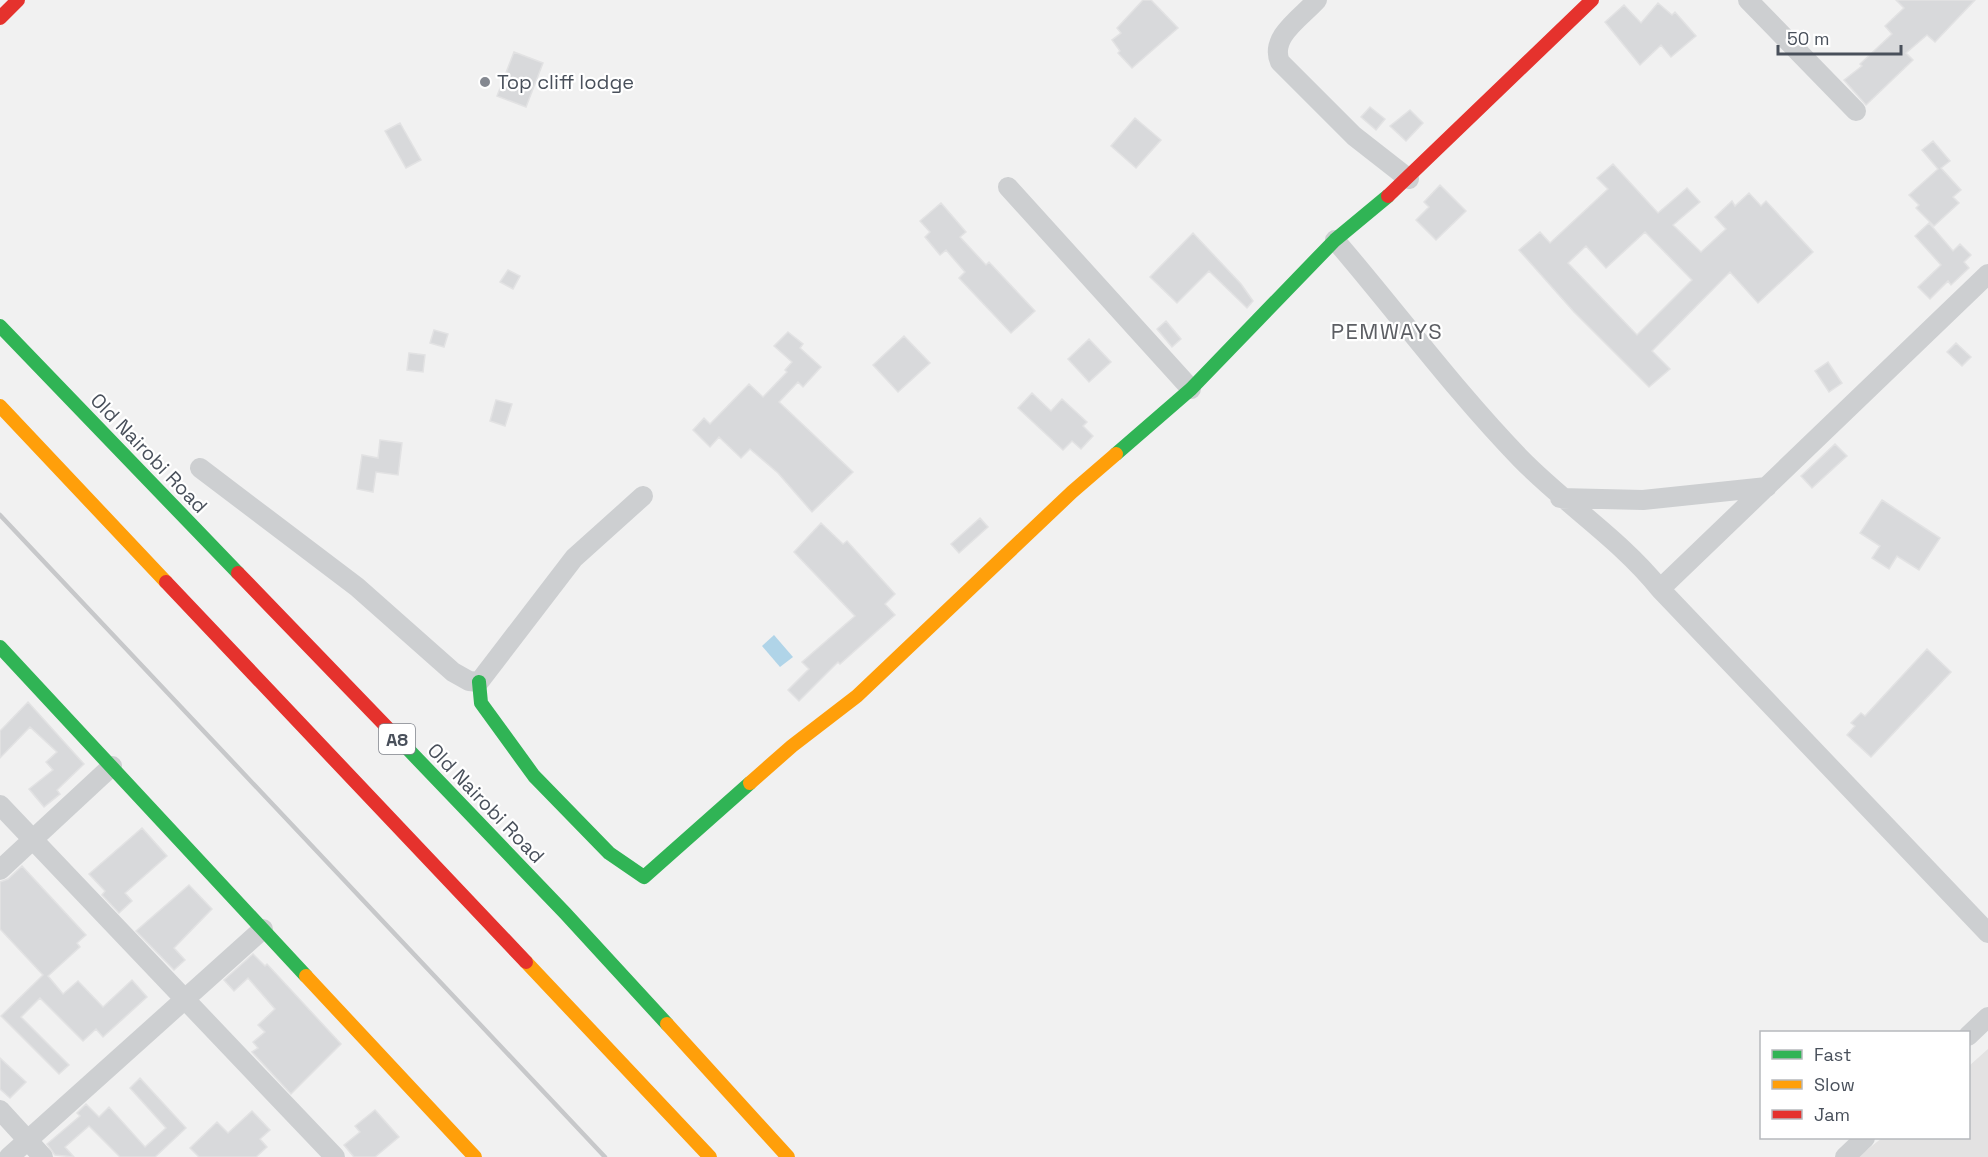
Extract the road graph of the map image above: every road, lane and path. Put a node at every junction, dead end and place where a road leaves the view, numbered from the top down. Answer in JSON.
{"nodes":[{"id":1,"x":18,"y":0,"type":"edge"},
{"id":2,"x":1317,"y":0,"type":"edge"},
{"id":3,"x":1592,"y":0,"type":"edge"},
{"id":4,"x":1748,"y":0,"type":"edge"},
{"id":5,"x":0,"y":18,"type":"edge"},
{"id":6,"x":1856,"y":111,"type":"dead end"},
{"id":7,"x":1409,"y":179,"type":"junction"},
{"id":8,"x":1008,"y":187,"type":"dead end"},
{"id":9,"x":1335,"y":240,"type":"junction"},
{"id":10,"x":1988,"y":274,"type":"edge"},
{"id":11,"x":0,"y":326,"type":"edge"},
{"id":12,"x":1191,"y":389,"type":"junction"},
{"id":13,"x":0,"y":406,"type":"edge"},
{"id":14,"x":200,"y":468,"type":"dead end"},
{"id":15,"x":1767,"y":487,"type":"junction"},
{"id":16,"x":643,"y":496,"type":"dead end"},
{"id":17,"x":1560,"y":498,"type":"junction"},
{"id":18,"x":1660,"y":590,"type":"junction"},
{"id":19,"x":0,"y":647,"type":"edge"},
{"id":20,"x":479,"y":682,"type":"junction"},
{"id":21,"x":112,"y":766,"type":"junction"},
{"id":22,"x":0,"y":805,"type":"edge"},
{"id":23,"x":32,"y":839,"type":"junction"},
{"id":24,"x":0,"y":870,"type":"edge"},
{"id":25,"x":263,"y":929,"type":"junction"},
{"id":26,"x":1988,"y":933,"type":"edge"},
{"id":27,"x":184,"y":1000,"type":"junction"},
{"id":28,"x":1988,"y":1017,"type":"edge"},
{"id":29,"x":1970,"y":1034,"type":"edge"},
{"id":30,"x":0,"y":1110,"type":"edge"},
{"id":31,"x":1863,"y":1139,"type":"edge"},
{"id":32,"x":28,"y":1140,"type":"junction"},
{"id":33,"x":9,"y":1157,"type":"edge"},
{"id":34,"x":44,"y":1157,"type":"edge"},
{"id":35,"x":335,"y":1157,"type":"edge"},
{"id":36,"x":475,"y":1157,"type":"edge"},
{"id":37,"x":710,"y":1157,"type":"edge"},
{"id":38,"x":788,"y":1157,"type":"edge"},
{"id":39,"x":1845,"y":1157,"type":"edge"}],
"edges":[{"from":1,"to":5,"type":"main road"},
{"from":2,"to":7,"type":"street"},
{"from":3,"to":7,"type":"main road"},
{"from":4,"to":6,"type":"street"},
{"from":7,"to":9,"type":"main road"},
{"from":8,"to":12,"type":"street"},
{"from":9,"to":12,"type":"main road"},
{"from":9,"to":17,"type":"street"},
{"from":10,"to":15,"type":"street"},
{"from":11,"to":38,"type":"main road","name":"Old Nairobi Road","number":"A8"},
{"from":12,"to":20,"type":"main road"},
{"from":13,"to":37,"type":"main road"},
{"from":14,"to":20,"type":"street"},
{"from":15,"to":17,"type":"street"},
{"from":15,"to":18,"type":"street"},
{"from":16,"to":20,"type":"street"},
{"from":17,"to":18,"type":"street"},
{"from":18,"to":26,"type":"street"},
{"from":19,"to":21,"type":"main road"},
{"from":21,"to":23,"type":"street"},
{"from":21,"to":25,"type":"main road"},
{"from":22,"to":23,"type":"street"},
{"from":23,"to":24,"type":"street"},
{"from":23,"to":27,"type":"street"},
{"from":25,"to":27,"type":"street"},
{"from":25,"to":36,"type":"main road"},
{"from":27,"to":32,"type":"street"},
{"from":27,"to":35,"type":"street"},
{"from":28,"to":29,"type":"street"},
{"from":30,"to":32,"type":"street"},
{"from":31,"to":39,"type":"street"},
{"from":32,"to":33,"type":"street"},
{"from":32,"to":34,"type":"street"}]}
